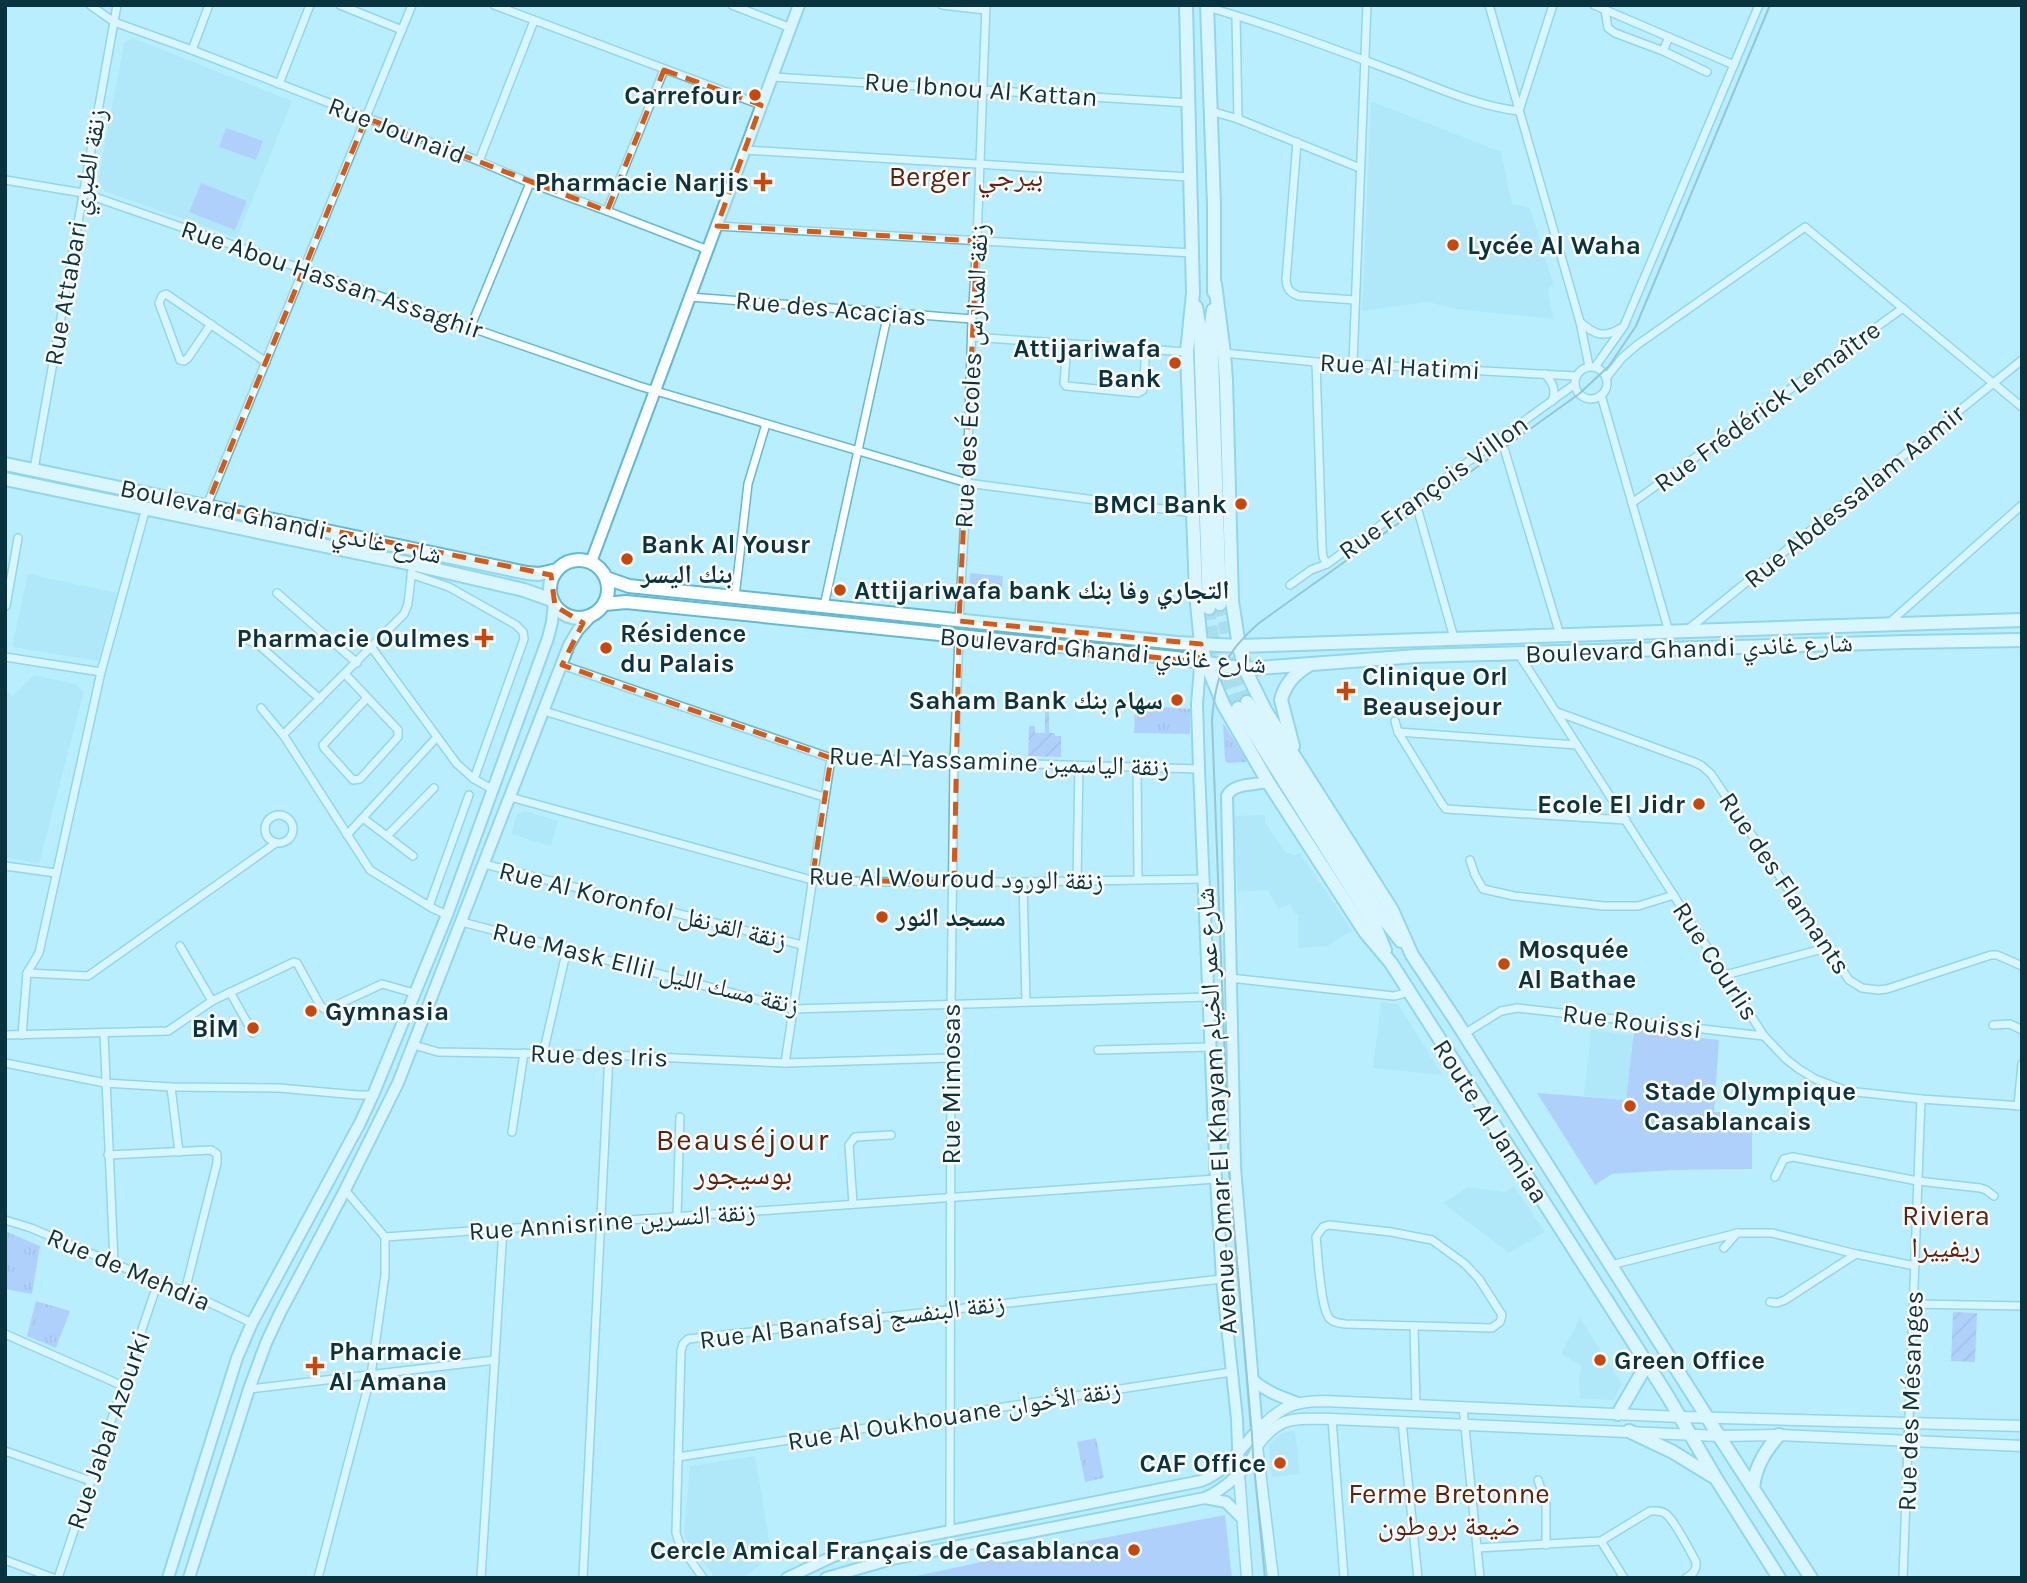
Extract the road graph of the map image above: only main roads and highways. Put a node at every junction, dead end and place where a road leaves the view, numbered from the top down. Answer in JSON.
{"nodes":[{"id":1,"x":800,"y":5,"type":"edge"},
{"id":2,"x":1186,"y":5,"type":"edge"},
{"id":3,"x":1207,"y":6,"type":"edge"},
{"id":4,"x":1215,"y":284,"type":"junction"},
{"id":5,"x":1193,"y":293,"type":"junction"},
{"id":6,"x":5,"y":464,"type":"edge"},
{"id":7,"x":5,"y":479,"type":"edge"},
{"id":8,"x":591,"y":562,"type":"junction"},
{"id":9,"x":557,"y":570,"type":"junction"},
{"id":10,"x":606,"y":578,"type":"junction"},
{"id":11,"x":553,"y":602,"type":"junction"},
{"id":12,"x":604,"y":604,"type":"junction"},
{"id":13,"x":591,"y":616,"type":"junction"},
{"id":14,"x":2022,"y":620,"type":"edge"},
{"id":15,"x":2022,"y":640,"type":"edge"},
{"id":16,"x":1201,"y":644,"type":"junction"},
{"id":17,"x":1239,"y":646,"type":"junction"},
{"id":18,"x":1203,"y":663,"type":"junction"},
{"id":19,"x":1309,"y":665,"type":"junction"},
{"id":20,"x":1245,"y":669,"type":"junction"},
{"id":21,"x":1297,"y":760,"type":"junction"},
{"id":22,"x":1268,"y":782,"type":"junction"},
{"id":23,"x":1412,"y":955,"type":"junction"},
{"id":24,"x":1391,"y":963,"type":"junction"},
{"id":25,"x":1647,"y":1364,"type":"junction"},
{"id":26,"x":1253,"y":1380,"type":"junction"},
{"id":27,"x":1298,"y":1402,"type":"road end"},
{"id":28,"x":1618,"y":1414,"type":"road end"},
{"id":29,"x":1256,"y":1431,"type":"junction"},
{"id":30,"x":1629,"y":1431,"type":"road end"},
{"id":31,"x":1779,"y":1435,"type":"road end"},
{"id":32,"x":1239,"y":1452,"type":"junction"},
{"id":33,"x":1239,"y":1474,"type":"junction"},
{"id":34,"x":1717,"y":1480,"type":"junction"},
{"id":35,"x":1753,"y":1488,"type":"junction"},
{"id":36,"x":1205,"y":1498,"type":"junction"},
{"id":37,"x":1241,"y":1517,"type":"road end"},
{"id":38,"x":168,"y":1578,"type":"edge"},
{"id":39,"x":189,"y":1578,"type":"edge"},
{"id":40,"x":787,"y":1578,"type":"edge"},
{"id":41,"x":826,"y":1578,"type":"edge"},
{"id":42,"x":1779,"y":1578,"type":"edge"},
{"id":43,"x":1811,"y":1578,"type":"edge"}],
"edges":[{"from":1,"to":8,"type":"main road"},
{"from":2,"to":5,"type":"main road"},
{"from":3,"to":4,"type":"main road"},
{"from":4,"to":5,"type":"main road"},
{"from":4,"to":17,"type":"main road","name":"Route Al Jamiaa"},
{"from":5,"to":16,"type":"main road","name":"Route Al Jamiaa"},
{"from":6,"to":9,"type":"main road","name":"Boulevard Ghandi شارع غاندي"},
{"from":7,"to":11,"type":"main road","name":"Boulevard Ghandi شارع غاندي"},
{"from":8,"to":9,"type":"main road"},
{"from":8,"to":10,"type":"main road"},
{"from":9,"to":11,"type":"main road"},
{"from":10,"to":12,"type":"main road"},
{"from":10,"to":16,"type":"main road","name":"Boulevard Ghandi شارع غاندي"},
{"from":11,"to":13,"type":"main road"},
{"from":11,"to":38,"type":"main road"},
{"from":12,"to":13,"type":"main road"},
{"from":12,"to":18,"type":"main road","name":"Boulevard Ghandi شارع غاندي"},
{"from":13,"to":39,"type":"main road"},
{"from":14,"to":17,"type":"main road","name":"Boulevard Ghandi شارع غاندي"},
{"from":15,"to":19,"type":"main road","name":"Boulevard Ghandi شارع غاندي"},
{"from":16,"to":17,"type":"main road","name":"Boulevard Ghandi شارع غاندي"},
{"from":16,"to":18,"type":"main road","name":"Route Al Jamiaa"},
{"from":17,"to":20,"type":"main road","name":"Route Al Jamiaa"},
{"from":18,"to":20,"type":"main road","name":"Boulevard Ghandi شارع غاندي"},
{"from":18,"to":22,"type":"main road","name":"Route Al Jamiaa"},
{"from":18,"to":32,"type":"main road","name":"Avenue Omar El Khayam شارع عمر الخيام"},
{"from":19,"to":20,"type":"main road","name":"Boulevard Ghandi شارع غاندي"},
{"from":19,"to":21,"type":"main road"},
{"from":20,"to":21,"type":"main road","name":"Route Al Jamiaa"},
{"from":21,"to":23,"type":"main road","name":"Route Al Jamiaa"},
{"from":22,"to":24,"type":"main road","name":"Route Al Jamiaa"},
{"from":22,"to":26,"type":"main road","name":"Avenue Omar El Khayam شارع عمر الخيام"},
{"from":23,"to":24,"type":"main road"},
{"from":23,"to":35,"type":"main road","name":"Route Al Jamiaa"},
{"from":24,"to":25,"type":"main road","name":"Route Al Jamiaa"},
{"from":25,"to":28,"type":"main road"},
{"from":25,"to":34,"type":"main road","name":"Route Al Jamiaa"},
{"from":26,"to":27,"type":"main road"},
{"from":26,"to":29,"type":"main road","name":"Avenue Omar El Khayam شارع عمر الخيام"},
{"from":29,"to":32,"type":"main road"},
{"from":29,"to":33,"type":"main road","name":"Avenue Omar El Khayam شارع عمر الخيام"},
{"from":30,"to":34,"type":"main road"},
{"from":31,"to":35,"type":"main road"},
{"from":32,"to":33,"type":"main road","name":"Avenue Omar El Khayam شارع عمر الخيام"},
{"from":32,"to":40,"type":"main road"},
{"from":33,"to":36,"type":"main road"},
{"from":34,"to":42,"type":"main road","name":"Route Al Jamiaa"},
{"from":35,"to":43,"type":"main road","name":"Route Al Jamiaa"},
{"from":36,"to":37,"type":"main road"},
{"from":36,"to":41,"type":"main road"}]}
